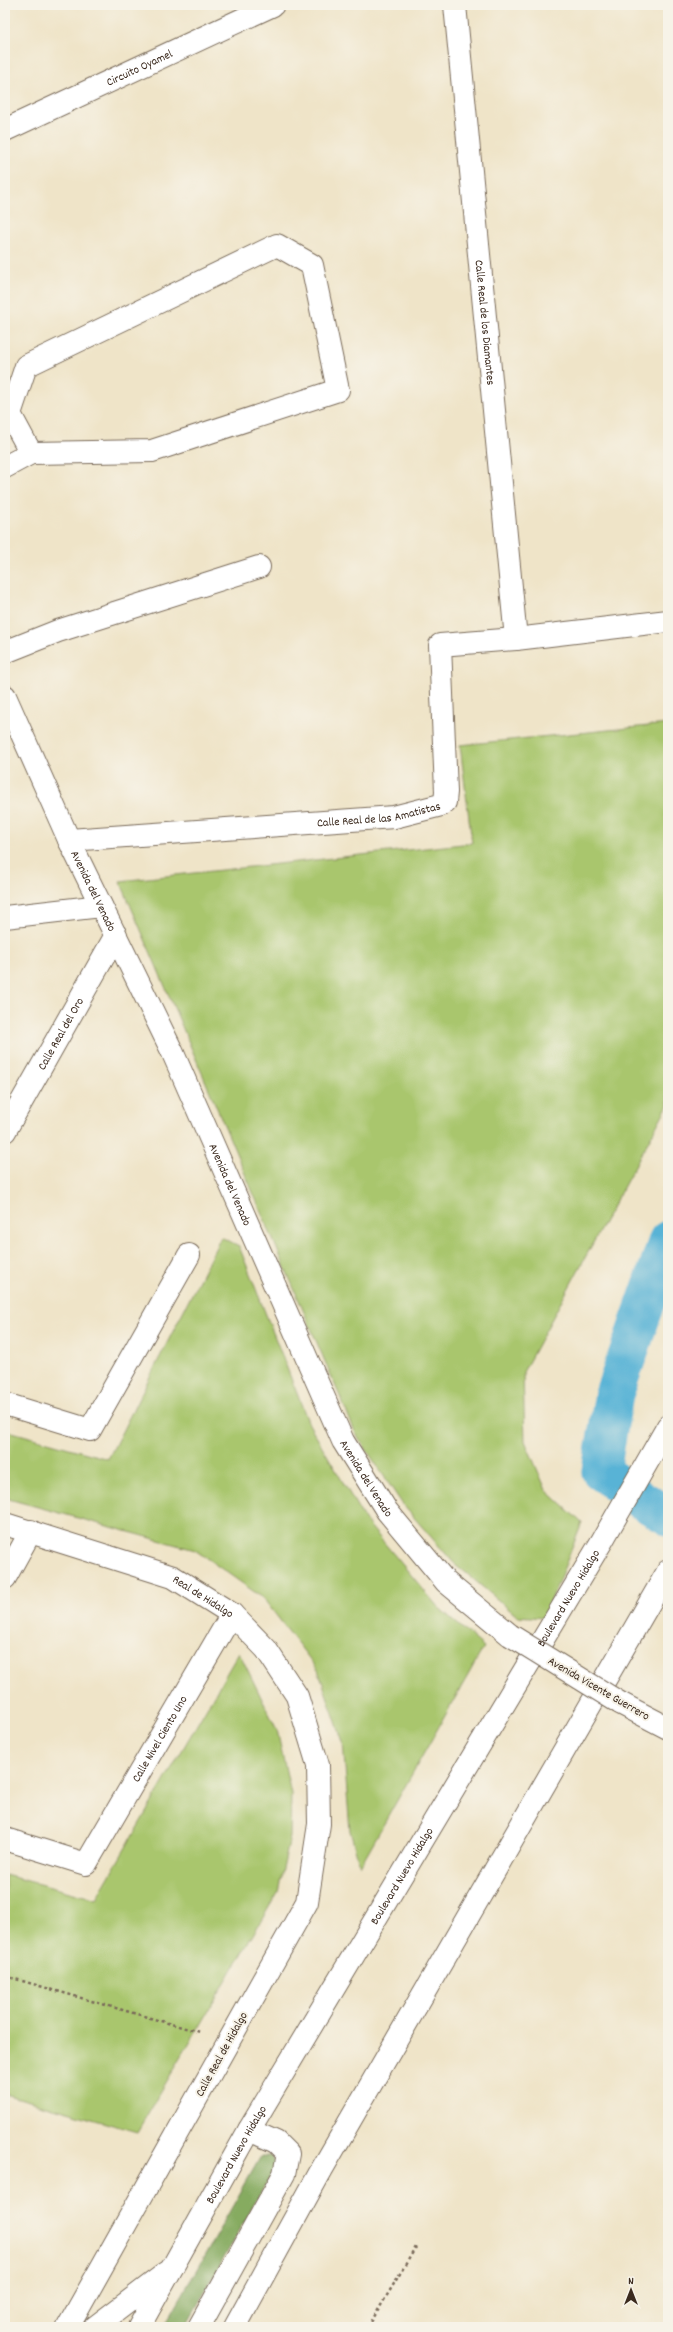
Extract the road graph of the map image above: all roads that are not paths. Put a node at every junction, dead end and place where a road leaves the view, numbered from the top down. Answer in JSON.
{"nodes":[{"id":1,"x":273,"y":5,"type":"edge"},
{"id":2,"x":455,"y":5,"type":"edge"},
{"id":3,"x":5,"y":130,"type":"edge"},
{"id":4,"x":8,"y":415,"type":"edge"},
{"id":5,"x":31,"y":453,"type":"junction"},
{"id":6,"x":5,"y":467,"type":"edge"},
{"id":7,"x":259,"y":567,"type":"dead end"},
{"id":8,"x":668,"y":621,"type":"edge"},
{"id":9,"x":516,"y":639,"type":"junction"},
{"id":10,"x":5,"y":652,"type":"edge"},
{"id":11,"x":5,"y":696,"type":"edge"},
{"id":12,"x":69,"y":840,"type":"junction"},
{"id":13,"x":101,"y":906,"type":"junction"},
{"id":14,"x":5,"y":916,"type":"edge"},
{"id":15,"x":116,"y":935,"type":"junction"},
{"id":16,"x":5,"y":1131,"type":"edge"},
{"id":17,"x":189,"y":1255,"type":"dead end"},
{"id":18,"x":5,"y":1404,"type":"edge"},
{"id":19,"x":668,"y":1426,"type":"edge"},
{"id":20,"x":5,"y":1524,"type":"edge"},
{"id":21,"x":32,"y":1531,"type":"junction"},
{"id":22,"x":665,"y":1576,"type":"edge"},
{"id":23,"x":5,"y":1578,"type":"edge"},
{"id":24,"x":232,"y":1614,"type":"junction"},
{"id":25,"x":510,"y":1635,"type":"joint"},
{"id":26,"x":668,"y":1728,"type":"edge"},
{"id":27,"x":318,"y":1765,"type":"joint"},
{"id":28,"x":5,"y":1839,"type":"edge"},
{"id":29,"x":249,"y":2130,"type":"junction"},
{"id":30,"x":173,"y":2268,"type":"junction"},
{"id":31,"x":68,"y":2327,"type":"edge"},
{"id":32,"x":95,"y":2327,"type":"edge"},
{"id":33,"x":139,"y":2327,"type":"edge"},
{"id":34,"x":199,"y":2327,"type":"edge"},
{"id":35,"x":235,"y":2327,"type":"edge"}],
"edges":[{"from":1,"to":3,"type":"street","name":"Circuito Oyamel"},
{"from":2,"to":9,"type":"street","name":"Calle Real de los Diamantes"},
{"from":4,"to":5,"type":"street"},
{"from":4,"to":5,"type":"street"},
{"from":5,"to":6,"type":"street"},
{"from":7,"to":10,"type":"street"},
{"from":8,"to":9,"type":"street","name":"Calle Real de las Amatistas"},
{"from":9,"to":12,"type":"street","name":"Calle Real de las Amatistas"},
{"from":11,"to":12,"type":"street","name":"Avenida del Venado"},
{"from":12,"to":13,"type":"street","name":"Avenida del Venado"},
{"from":13,"to":14,"type":"street"},
{"from":13,"to":15,"type":"street","name":"Avenida del Venado"},
{"from":15,"to":16,"type":"street","name":"Calle Real del Oro"},
{"from":15,"to":25,"type":"street","name":"Avenida del Venado"},
{"from":17,"to":18,"type":"street"},
{"from":19,"to":29,"type":"street","name":"Boulevard Nuevo Hidalgo"},
{"from":20,"to":21,"type":"street","name":"Real de Hidalgo"},
{"from":21,"to":23,"type":"street"},
{"from":21,"to":24,"type":"street","name":"Real de Hidalgo"},
{"from":22,"to":35,"type":"street"},
{"from":24,"to":27,"type":"street","name":"Real de Hidalgo"},
{"from":24,"to":28,"type":"street","name":"Calle Nivel Ciento Uno"},
{"from":25,"to":26,"type":"street","name":"Avenida Vicente Guerrero","bridge":true},
{"from":27,"to":31,"type":"street","name":"Calle Real de Hidalgo"},
{"from":29,"to":30,"type":"street","name":"Boulevard Nuevo Hidalgo"},
{"from":29,"to":34,"type":"street"},
{"from":30,"to":32,"type":"street"},
{"from":30,"to":33,"type":"street","name":"Boulevard Nuevo Hidalgo"}]}
